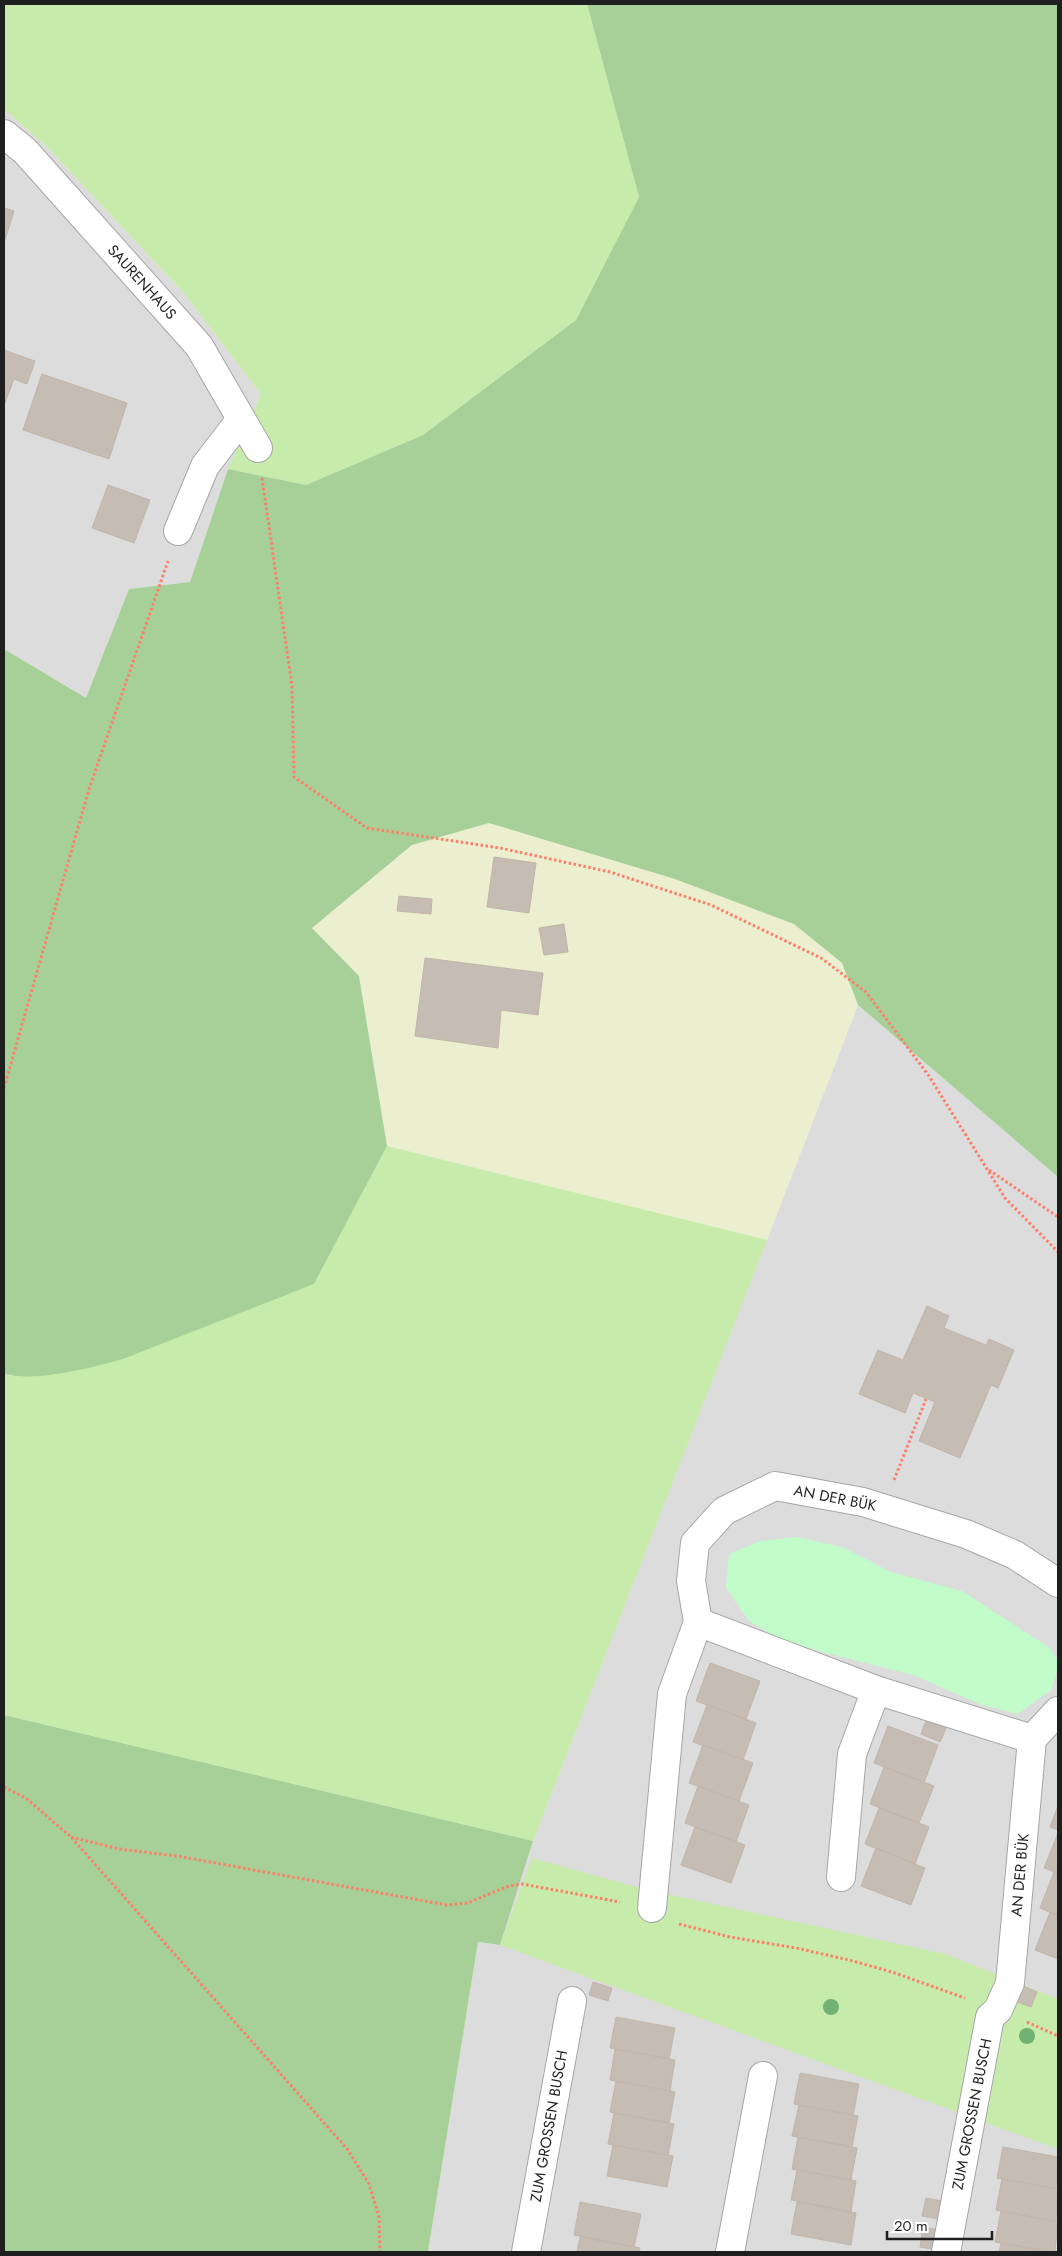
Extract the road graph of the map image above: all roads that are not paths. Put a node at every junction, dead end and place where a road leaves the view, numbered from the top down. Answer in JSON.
{"nodes":[{"id":1,"x":4,"y":134,"type":"edge"},
{"id":2,"x":241,"y":419,"type":"junction"},
{"id":3,"x":258,"y":448,"type":"road end"},
{"id":4,"x":178,"y":531,"type":"road end"},
{"id":5,"x":1058,"y":1584,"type":"edge"},
{"id":6,"x":698,"y":1622,"type":"junction"},
{"id":7,"x":876,"y":1690,"type":"junction"},
{"id":8,"x":1058,"y":1711,"type":"edge"},
{"id":9,"x":1032,"y":1739,"type":"junction"},
{"id":10,"x":841,"y":1877,"type":"dead end"},
{"id":11,"x":652,"y":1908,"type":"road end"},
{"id":12,"x":572,"y":2001,"type":"dead end"},
{"id":13,"x":998,"y":2010,"type":"joint"},
{"id":14,"x":763,"y":2076,"type":"dead end"},
{"id":15,"x":526,"y":2252,"type":"edge"},
{"id":16,"x":730,"y":2252,"type":"edge"},
{"id":17,"x":946,"y":2252,"type":"edge"}],
"edges":[{"from":1,"to":2,"type":"street","name":"SAURENHAUS"},
{"from":2,"to":3,"type":"street","name":"SAURENHAUS"},
{"from":2,"to":4,"type":"street"},
{"from":5,"to":6,"type":"street","name":"AN DER BÜK"},
{"from":6,"to":7,"type":"street"},
{"from":6,"to":11,"type":"street","name":"AN DER BÜK"},
{"from":7,"to":9,"type":"street"},
{"from":7,"to":10,"type":"street"},
{"from":8,"to":9,"type":"street"},
{"from":9,"to":13,"type":"street","name":"AN DER BÜK"},
{"from":12,"to":15,"type":"street","name":"ZUM GROSSEN BUSCH"},
{"from":13,"to":17,"type":"street","name":"ZUM GROSSEN BUSCH"},
{"from":14,"to":16,"type":"street"}]}
